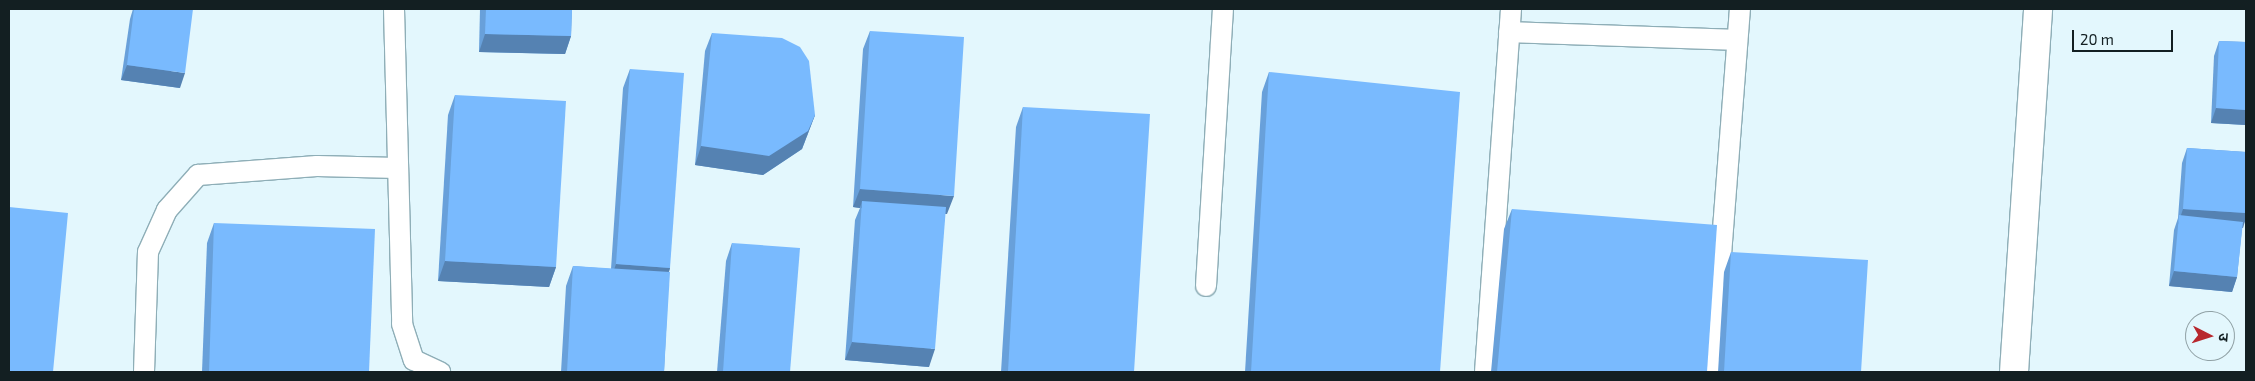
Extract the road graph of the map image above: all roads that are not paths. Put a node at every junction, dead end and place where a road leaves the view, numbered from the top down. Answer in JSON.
{"nodes":[{"id":1,"x":394,"y":9,"type":"edge"},
{"id":2,"x":1223,"y":9,"type":"edge"},
{"id":3,"x":1511,"y":9,"type":"edge"},
{"id":4,"x":1740,"y":9,"type":"edge"},
{"id":5,"x":2038,"y":9,"type":"edge"},
{"id":6,"x":1509,"y":32,"type":"junction"},
{"id":7,"x":1737,"y":40,"type":"junction"},
{"id":8,"x":397,"y":168,"type":"junction"},
{"id":9,"x":1206,"y":286,"type":"dead end"},
{"id":10,"x":144,"y":372,"type":"edge"},
{"id":11,"x":440,"y":372,"type":"edge"},
{"id":12,"x":1485,"y":372,"type":"edge"},
{"id":13,"x":1712,"y":372,"type":"edge"},
{"id":14,"x":2014,"y":372,"type":"edge"}],
"edges":[{"from":1,"to":8,"type":"lane"},
{"from":2,"to":9,"type":"lane"},
{"from":3,"to":6,"type":"lane"},
{"from":4,"to":7,"type":"lane"},
{"from":5,"to":14,"type":"street"},
{"from":6,"to":7,"type":"lane"},
{"from":6,"to":12,"type":"lane"},
{"from":7,"to":13,"type":"lane"},
{"from":8,"to":10,"type":"lane"},
{"from":8,"to":11,"type":"lane"}]}
